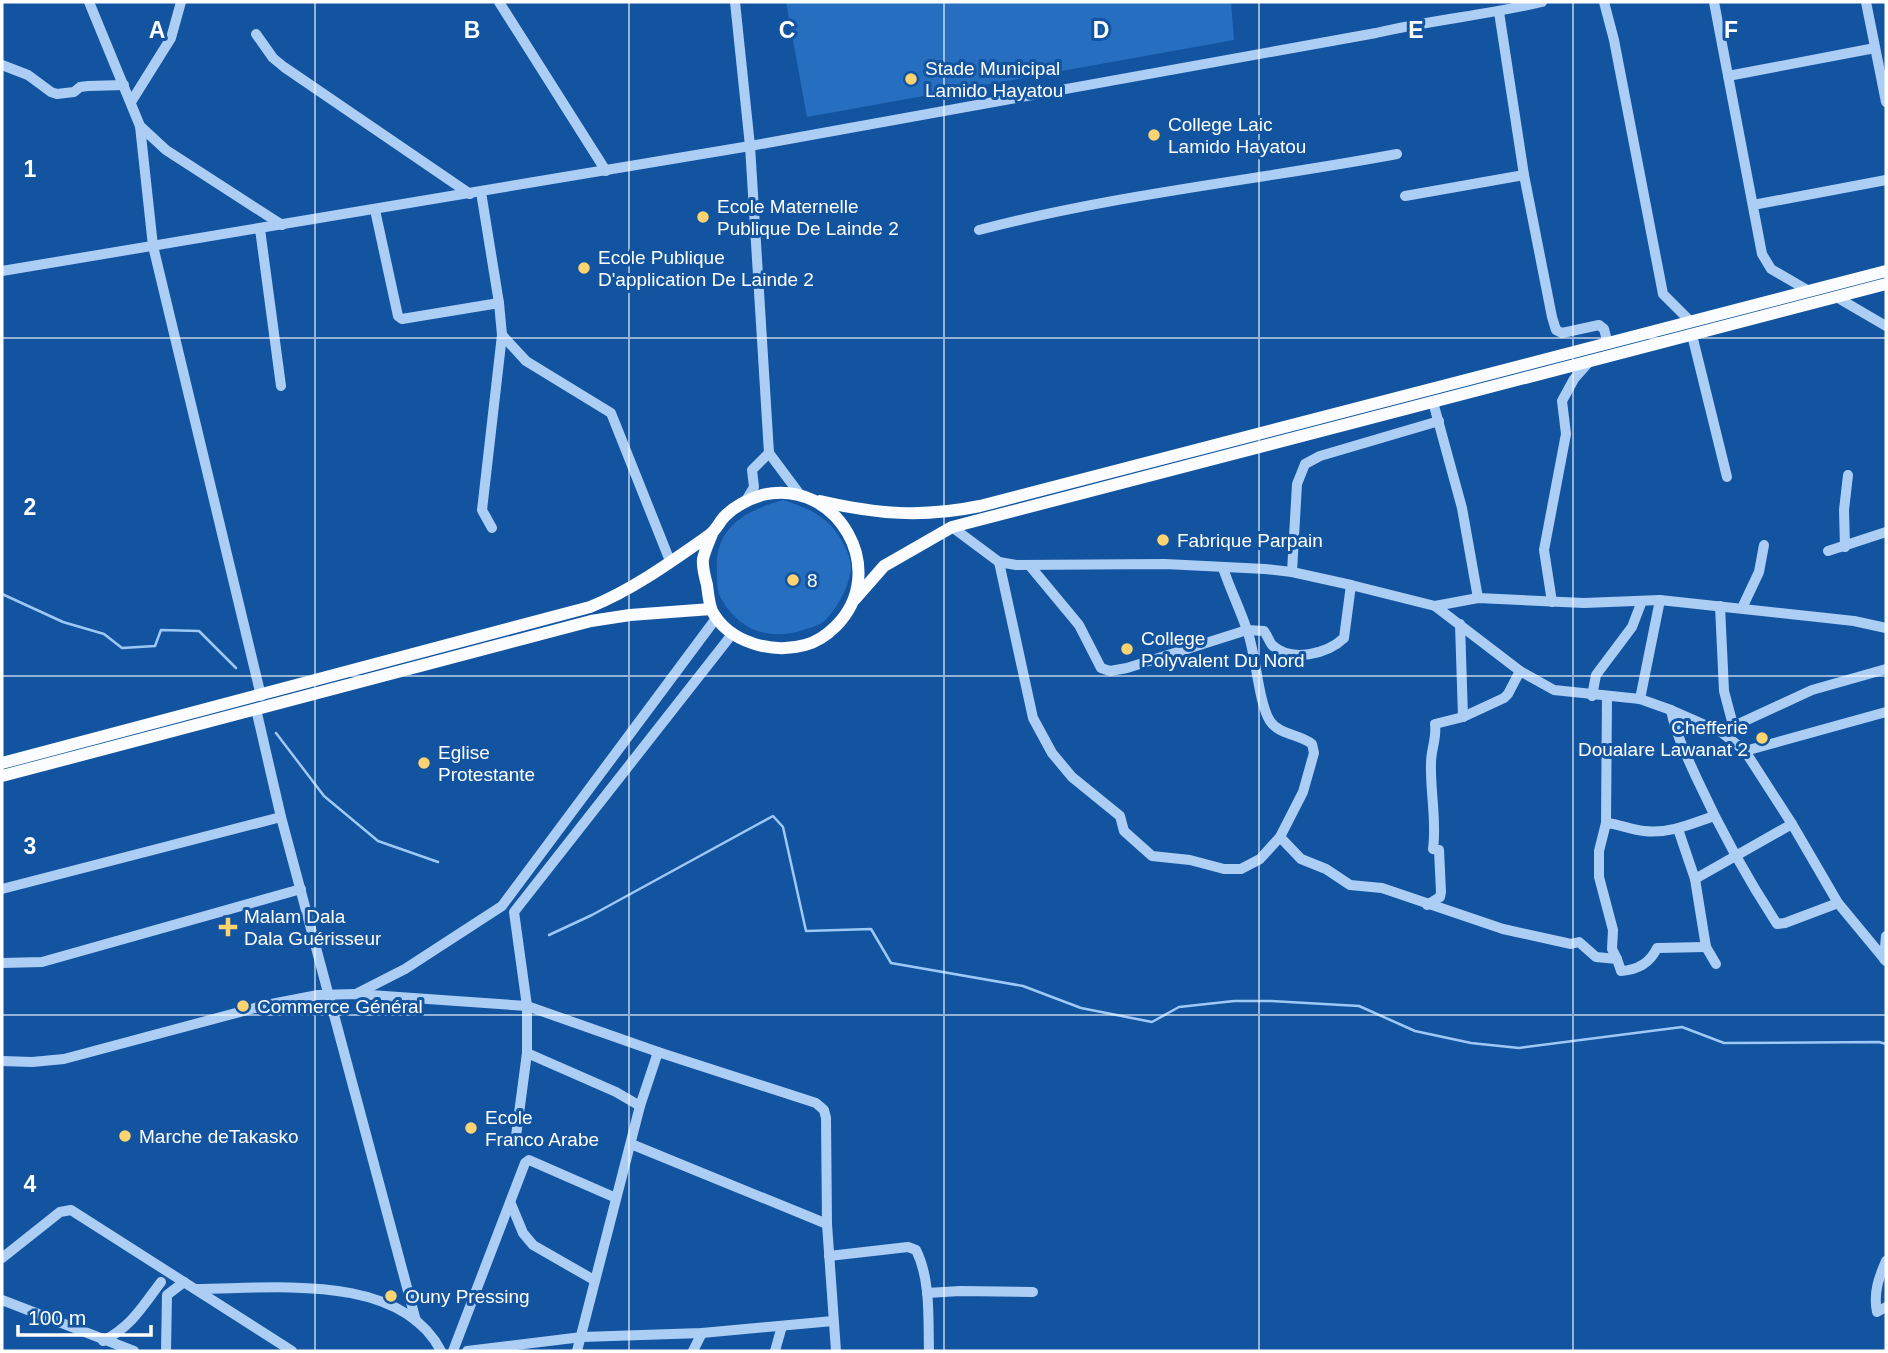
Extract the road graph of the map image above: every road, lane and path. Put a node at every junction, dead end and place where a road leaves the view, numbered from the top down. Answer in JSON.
{"nodes":[{"id":1,"x":89,"y":2,"type":"edge"},
{"id":2,"x":181,"y":2,"type":"edge"},
{"id":3,"x":499,"y":2,"type":"edge"},
{"id":4,"x":735,"y":2,"type":"edge"},
{"id":5,"x":1542,"y":2,"type":"edge"},
{"id":6,"x":1604,"y":2,"type":"edge"},
{"id":7,"x":1714,"y":2,"type":"edge"},
{"id":8,"x":1866,"y":2,"type":"edge"},
{"id":9,"x":1499,"y":12,"type":"junction"},
{"id":10,"x":256,"y":34,"type":"dead end"},
{"id":11,"x":1875,"y":48,"type":"junction"},
{"id":12,"x":2,"y":65,"type":"edge"},
{"id":13,"x":1728,"y":76,"type":"junction"},
{"id":14,"x":124,"y":85,"type":"junction"},
{"id":15,"x":1886,"y":100,"type":"edge"},
{"id":16,"x":131,"y":102,"type":"junction"},
{"id":17,"x":139,"y":126,"type":"junction"},
{"id":18,"x":750,"y":146,"type":"junction"},
{"id":19,"x":1397,"y":154,"type":"dead end"},
{"id":20,"x":606,"y":171,"type":"junction"},
{"id":21,"x":1524,"y":175,"type":"junction"},
{"id":22,"x":1886,"y":180,"type":"edge"},
{"id":23,"x":481,"y":192,"type":"junction"},
{"id":24,"x":470,"y":194,"type":"junction"},
{"id":25,"x":1405,"y":196,"type":"dead end"},
{"id":26,"x":1753,"y":205,"type":"junction"},
{"id":27,"x":375,"y":210,"type":"junction"},
{"id":28,"x":282,"y":225,"type":"junction"},
{"id":29,"x":260,"y":229,"type":"junction"},
{"id":30,"x":979,"y":230,"type":"dead end"},
{"id":31,"x":153,"y":246,"type":"junction"},
{"id":32,"x":2,"y":271,"type":"edge"},
{"id":33,"x":1886,"y":271,"type":"edge"},
{"id":34,"x":1886,"y":284,"type":"edge"},
{"id":35,"x":1810,"y":292,"type":"junction"},
{"id":36,"x":1838,"y":298,"type":"junction"},
{"id":37,"x":499,"y":303,"type":"junction"},
{"id":38,"x":1690,"y":321,"type":"junction"},
{"id":39,"x":1886,"y":326,"type":"edge"},
{"id":40,"x":502,"y":335,"type":"junction"},
{"id":41,"x":1692,"y":335,"type":"junction"},
{"id":42,"x":1608,"y":344,"type":"junction"},
{"id":43,"x":1589,"y":362,"type":"junction"},
{"id":44,"x":281,"y":386,"type":"dead end"},
{"id":45,"x":1433,"y":402,"type":"junction"},
{"id":46,"x":1438,"y":421,"type":"junction"},
{"id":47,"x":769,"y":453,"type":"junction"},
{"id":48,"x":1848,"y":475,"type":"dead end"},
{"id":49,"x":1727,"y":477,"type":"dead end"},
{"id":50,"x":804,"y":497,"type":"junction"},
{"id":51,"x":745,"y":502,"type":"junction"},
{"id":52,"x":952,"y":527,"type":"junction"},
{"id":53,"x":492,"y":528,"type":"dead end"},
{"id":54,"x":1886,"y":532,"type":"edge"},
{"id":55,"x":712,"y":534,"type":"junction"},
{"id":56,"x":1764,"y":545,"type":"dead end"},
{"id":57,"x":1845,"y":547,"type":"junction"},
{"id":58,"x":1828,"y":551,"type":"dead end"},
{"id":59,"x":670,"y":561,"type":"junction"},
{"id":60,"x":999,"y":562,"type":"junction"},
{"id":61,"x":1030,"y":566,"type":"junction"},
{"id":62,"x":1223,"y":568,"type":"junction"},
{"id":63,"x":1292,"y":572,"type":"junction"},
{"id":64,"x":1351,"y":585,"type":"junction"},
{"id":65,"x":1478,"y":598,"type":"junction"},
{"id":66,"x":854,"y":599,"type":"junction"},
{"id":67,"x":1660,"y":600,"type":"junction"},
{"id":68,"x":1642,"y":601,"type":"junction"},
{"id":69,"x":1552,"y":602,"type":"junction"},
{"id":70,"x":1435,"y":606,"type":"junction"},
{"id":71,"x":1720,"y":606,"type":"junction"},
{"id":72,"x":1742,"y":608,"type":"junction"},
{"id":73,"x":714,"y":613,"type":"junction"},
{"id":74,"x":1460,"y":624,"type":"junction"},
{"id":75,"x":1886,"y":628,"type":"edge"},
{"id":76,"x":1247,"y":630,"type":"junction"},
{"id":77,"x":733,"y":633,"type":"junction"},
{"id":78,"x":1886,"y":669,"type":"edge"},
{"id":79,"x":1520,"y":671,"type":"junction"},
{"id":80,"x":261,"y":696,"type":"junction"},
{"id":81,"x":1592,"y":696,"type":"junction"},
{"id":82,"x":1607,"y":697,"type":"junction"},
{"id":83,"x":1640,"y":699,"type":"junction"},
{"id":84,"x":256,"y":709,"type":"junction"},
{"id":85,"x":1671,"y":710,"type":"junction"},
{"id":86,"x":1886,"y":712,"type":"edge"},
{"id":87,"x":1463,"y":717,"type":"junction"},
{"id":88,"x":1733,"y":725,"type":"junction"},
{"id":89,"x":1721,"y":732,"type":"junction"},
{"id":90,"x":1745,"y":751,"type":"junction"},
{"id":91,"x":2,"y":763,"type":"edge"},
{"id":92,"x":2,"y":776,"type":"edge"},
{"id":93,"x":1714,"y":816,"type":"junction"},
{"id":94,"x":282,"y":817,"type":"junction"},
{"id":95,"x":1606,"y":823,"type":"junction"},
{"id":96,"x":1792,"y":824,"type":"junction"},
{"id":97,"x":1678,"y":829,"type":"junction"},
{"id":98,"x":1280,"y":838,"type":"junction"},
{"id":99,"x":1734,"y":856,"type":"junction"},
{"id":100,"x":1695,"y":879,"type":"junction"},
{"id":101,"x":2,"y":889,"type":"edge"},
{"id":102,"x":301,"y":889,"type":"junction"},
{"id":103,"x":1838,"y":903,"type":"junction"},
{"id":104,"x":1427,"y":905,"type":"junction"},
{"id":105,"x":1886,"y":936,"type":"edge"},
{"id":106,"x":1706,"y":947,"type":"junction"},
{"id":107,"x":1617,"y":959,"type":"junction"},
{"id":108,"x":1885,"y":960,"type":"edge"},
{"id":109,"x":2,"y":964,"type":"edge"},
{"id":110,"x":1716,"y":964,"type":"dead end"},
{"id":111,"x":356,"y":994,"type":"junction"},
{"id":112,"x":329,"y":995,"type":"junction"},
{"id":113,"x":527,"y":1006,"type":"junction"},
{"id":114,"x":658,"y":1052,"type":"junction"},
{"id":115,"x":527,"y":1053,"type":"junction"},
{"id":116,"x":2,"y":1061,"type":"edge"},
{"id":117,"x":640,"y":1106,"type":"junction"},
{"id":118,"x":516,"y":1136,"type":"dead end"},
{"id":119,"x":631,"y":1144,"type":"junction"},
{"id":120,"x":616,"y":1198,"type":"junction"},
{"id":121,"x":511,"y":1204,"type":"junction"},
{"id":122,"x":827,"y":1224,"type":"junction"},
{"id":123,"x":829,"y":1256,"type":"junction"},
{"id":124,"x":2,"y":1258,"type":"edge"},
{"id":125,"x":152,"y":1261,"type":"junction"},
{"id":126,"x":1886,"y":1261,"type":"edge"},
{"id":127,"x":594,"y":1280,"type":"junction"},
{"id":128,"x":161,"y":1282,"type":"junction"},
{"id":129,"x":184,"y":1282,"type":"junction"},
{"id":130,"x":195,"y":1289,"type":"junction"},
{"id":131,"x":1033,"y":1292,"type":"dead end"},
{"id":132,"x":927,"y":1293,"type":"junction"},
{"id":133,"x":167,"y":1295,"type":"junction"},
{"id":134,"x":2,"y":1300,"type":"edge"},
{"id":135,"x":1886,"y":1307,"type":"edge"},
{"id":136,"x":416,"y":1321,"type":"junction"},
{"id":137,"x":833,"y":1321,"type":"junction"},
{"id":138,"x":782,"y":1326,"type":"junction"},
{"id":139,"x":702,"y":1332,"type":"junction"},
{"id":140,"x":582,"y":1337,"type":"junction"},
{"id":141,"x":103,"y":1341,"type":"junction"},
{"id":142,"x":134,"y":1351,"type":"edge"},
{"id":143,"x":166,"y":1351,"type":"edge"},
{"id":144,"x":292,"y":1351,"type":"edge"},
{"id":145,"x":441,"y":1351,"type":"edge"},
{"id":146,"x":453,"y":1351,"type":"edge"},
{"id":147,"x":467,"y":1351,"type":"edge"},
{"id":148,"x":577,"y":1351,"type":"edge"},
{"id":149,"x":693,"y":1351,"type":"edge"},
{"id":150,"x":775,"y":1351,"type":"edge"},
{"id":151,"x":835,"y":1351,"type":"edge"},
{"id":152,"x":929,"y":1351,"type":"edge"}],
"edges":[{"from":1,"to":14,"type":"street"},
{"from":2,"to":16,"type":"street"},
{"from":3,"to":20,"type":"street"},
{"from":4,"to":18,"type":"street"},
{"from":5,"to":9,"type":"street"},
{"from":6,"to":38,"type":"street"},
{"from":7,"to":13,"type":"street"},
{"from":8,"to":11,"type":"street"},
{"from":9,"to":18,"type":"street"},
{"from":9,"to":21,"type":"street"},
{"from":10,"to":24,"type":"street"},
{"from":11,"to":13,"type":"street"},
{"from":11,"to":15,"type":"street"},
{"from":12,"to":14,"type":"street"},
{"from":13,"to":26,"type":"street"},
{"from":14,"to":16,"type":"street"},
{"from":16,"to":17,"type":"street"},
{"from":17,"to":28,"type":"street"},
{"from":17,"to":31,"type":"street"},
{"from":18,"to":20,"type":"street"},
{"from":18,"to":47,"type":"street"},
{"from":19,"to":30,"type":"street"},
{"from":20,"to":23,"type":"street"},
{"from":21,"to":25,"type":"street"},
{"from":21,"to":42,"type":"street"},
{"from":22,"to":26,"type":"street"},
{"from":23,"to":24,"type":"street"},
{"from":23,"to":37,"type":"street"},
{"from":24,"to":27,"type":"street"},
{"from":26,"to":35,"type":"street"},
{"from":27,"to":28,"type":"street"},
{"from":27,"to":37,"type":"street"},
{"from":28,"to":29,"type":"street"},
{"from":29,"to":31,"type":"street"},
{"from":29,"to":44,"type":"street"},
{"from":31,"to":32,"type":"street"},
{"from":31,"to":80,"type":"street"},
{"from":33,"to":35,"type":"main road"},
{"from":34,"to":36,"type":"main road"},
{"from":35,"to":38,"type":"main road"},
{"from":36,"to":39,"type":"street"},
{"from":36,"to":41,"type":"main road"},
{"from":37,"to":40,"type":"street"},
{"from":38,"to":42,"type":"main road"},
{"from":40,"to":53,"type":"street"},
{"from":40,"to":59,"type":"street"},
{"from":41,"to":43,"type":"main road"},
{"from":41,"to":49,"type":"street"},
{"from":42,"to":50,"type":"main road"},
{"from":43,"to":45,"type":"main road"},
{"from":43,"to":69,"type":"street"},
{"from":45,"to":46,"type":"street"},
{"from":45,"to":52,"type":"main road"},
{"from":46,"to":63,"type":"street"},
{"from":46,"to":65,"type":"street"},
{"from":47,"to":50,"type":"street"},
{"from":47,"to":51,"type":"street"},
{"from":48,"to":57,"type":"street"},
{"from":50,"to":51,"type":"main road"},
{"from":50,"to":66,"type":"main road"},
{"from":51,"to":55,"type":"main road"},
{"from":52,"to":60,"type":"street"},
{"from":52,"to":66,"type":"main road"},
{"from":54,"to":57,"type":"street"},
{"from":55,"to":59,"type":"main road"},
{"from":55,"to":73,"type":"main road"},
{"from":56,"to":72,"type":"street"},
{"from":57,"to":58,"type":"street"},
{"from":59,"to":80,"type":"main road"},
{"from":60,"to":61,"type":"street"},
{"from":60,"to":98,"type":"street"},
{"from":61,"to":62,"type":"street"},
{"from":61,"to":76,"type":"street"},
{"from":62,"to":63,"type":"street"},
{"from":62,"to":76,"type":"street"},
{"from":63,"to":64,"type":"street"},
{"from":64,"to":70,"type":"street"},
{"from":64,"to":76,"type":"street"},
{"from":65,"to":69,"type":"street"},
{"from":65,"to":70,"type":"street"},
{"from":66,"to":77,"type":"main road"},
{"from":67,"to":68,"type":"street"},
{"from":67,"to":71,"type":"street"},
{"from":67,"to":83,"type":"street"},
{"from":68,"to":69,"type":"street"},
{"from":68,"to":81,"type":"street"},
{"from":70,"to":74,"type":"street"},
{"from":71,"to":72,"type":"street"},
{"from":71,"to":88,"type":"street"},
{"from":72,"to":75,"type":"street"},
{"from":73,"to":77,"type":"main road"},
{"from":73,"to":84,"type":"main road"},
{"from":73,"to":111,"type":"street"},
{"from":74,"to":79,"type":"street"},
{"from":74,"to":87,"type":"street"},
{"from":76,"to":98,"type":"street"},
{"from":77,"to":113,"type":"street"},
{"from":78,"to":88,"type":"street"},
{"from":79,"to":81,"type":"street"},
{"from":79,"to":87,"type":"street"},
{"from":80,"to":91,"type":"main road"},
{"from":81,"to":82,"type":"street"},
{"from":82,"to":83,"type":"street"},
{"from":82,"to":95,"type":"street"},
{"from":83,"to":85,"type":"street"},
{"from":84,"to":92,"type":"main road"},
{"from":84,"to":94,"type":"street"},
{"from":85,"to":89,"type":"street"},
{"from":85,"to":93,"type":"street"},
{"from":86,"to":90,"type":"street"},
{"from":87,"to":104,"type":"street"},
{"from":88,"to":89,"type":"street"},
{"from":89,"to":90,"type":"street"},
{"from":90,"to":96,"type":"street"},
{"from":93,"to":97,"type":"street"},
{"from":93,"to":99,"type":"street"},
{"from":94,"to":101,"type":"street"},
{"from":94,"to":102,"type":"street"},
{"from":95,"to":97,"type":"street"},
{"from":95,"to":107,"type":"street"},
{"from":96,"to":99,"type":"street"},
{"from":96,"to":103,"type":"street"},
{"from":97,"to":100,"type":"street"},
{"from":98,"to":104,"type":"street"},
{"from":99,"to":100,"type":"street"},
{"from":99,"to":103,"type":"street"},
{"from":100,"to":106,"type":"street"},
{"from":102,"to":109,"type":"street"},
{"from":102,"to":112,"type":"street"},
{"from":103,"to":108,"type":"street"},
{"from":104,"to":107,"type":"street"},
{"from":105,"to":108,"type":"street"},
{"from":106,"to":107,"type":"street"},
{"from":106,"to":110,"type":"street"},
{"from":111,"to":112,"type":"street"},
{"from":111,"to":113,"type":"street"},
{"from":112,"to":116,"type":"street"},
{"from":112,"to":136,"type":"street"},
{"from":113,"to":114,"type":"street"},
{"from":113,"to":115,"type":"street"},
{"from":114,"to":117,"type":"street"},
{"from":114,"to":122,"type":"street"},
{"from":115,"to":117,"type":"street"},
{"from":115,"to":118,"type":"street"},
{"from":117,"to":119,"type":"street"},
{"from":119,"to":120,"type":"street"},
{"from":119,"to":122,"type":"street"},
{"from":120,"to":121,"type":"street"},
{"from":120,"to":127,"type":"street"},
{"from":121,"to":127,"type":"street"},
{"from":121,"to":146,"type":"street"},
{"from":122,"to":123,"type":"street"},
{"from":123,"to":132,"type":"street"},
{"from":123,"to":137,"type":"street"},
{"from":124,"to":125,"type":"street"},
{"from":125,"to":128,"type":"street"},
{"from":125,"to":129,"type":"street"},
{"from":126,"to":135,"type":"street"},
{"from":127,"to":140,"type":"street"},
{"from":128,"to":133,"type":"street"},
{"from":128,"to":141,"type":"street"},
{"from":129,"to":130,"type":"street"},
{"from":129,"to":133,"type":"street"},
{"from":130,"to":136,"type":"street"},
{"from":130,"to":144,"type":"street"},
{"from":131,"to":132,"type":"street"},
{"from":132,"to":152,"type":"street"},
{"from":133,"to":143,"type":"street"},
{"from":134,"to":141,"type":"street"},
{"from":136,"to":145,"type":"street"},
{"from":137,"to":138,"type":"street"},
{"from":137,"to":151,"type":"street"},
{"from":138,"to":139,"type":"street"},
{"from":138,"to":150,"type":"street"},
{"from":139,"to":140,"type":"street"},
{"from":139,"to":149,"type":"street"},
{"from":140,"to":147,"type":"street"},
{"from":140,"to":148,"type":"street"},
{"from":141,"to":142,"type":"street"}]}
